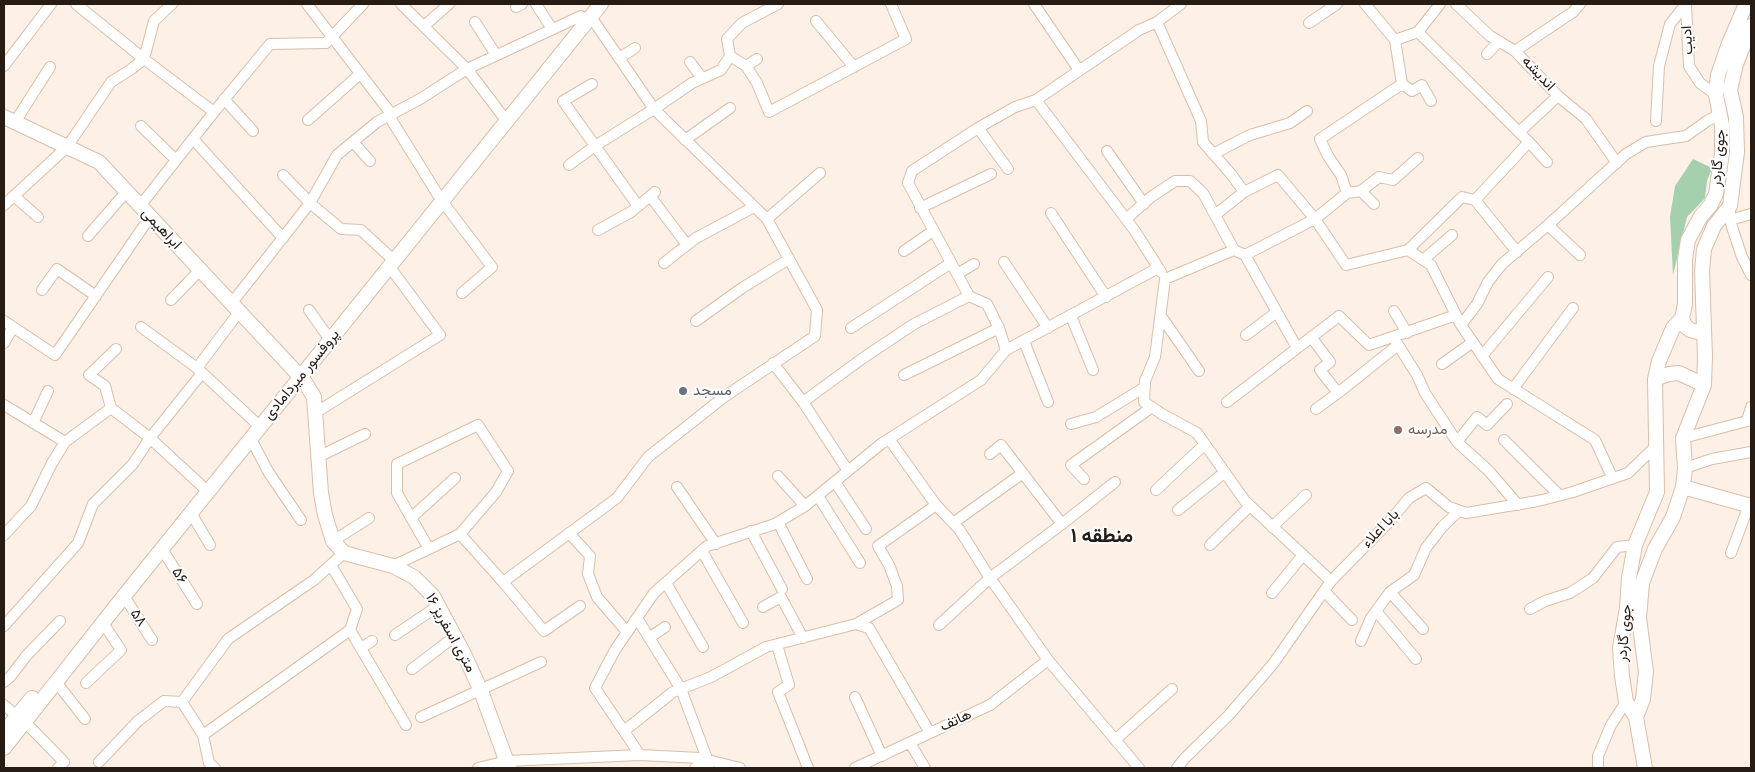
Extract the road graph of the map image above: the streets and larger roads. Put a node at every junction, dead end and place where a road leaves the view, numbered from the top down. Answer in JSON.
{"nodes":[{"id":1,"x":51,"y":4,"type":"edge"},
{"id":2,"x":76,"y":4,"type":"edge"},
{"id":3,"x":172,"y":4,"type":"edge"},
{"id":4,"x":307,"y":4,"type":"edge"},
{"id":5,"x":364,"y":4,"type":"edge"},
{"id":6,"x":401,"y":4,"type":"edge"},
{"id":7,"x":449,"y":4,"type":"edge"},
{"id":8,"x":536,"y":4,"type":"edge"},
{"id":9,"x":601,"y":4,"type":"edge"},
{"id":10,"x":778,"y":4,"type":"edge"},
{"id":11,"x":891,"y":4,"type":"edge"},
{"id":12,"x":1048,"y":4,"type":"edge"},
{"id":13,"x":1181,"y":4,"type":"edge"},
{"id":14,"x":1337,"y":4,"type":"edge"},
{"id":15,"x":1365,"y":4,"type":"edge"},
{"id":16,"x":1440,"y":4,"type":"edge"},
{"id":17,"x":1456,"y":4,"type":"edge"},
{"id":18,"x":1579,"y":4,"type":"edge"},
{"id":19,"x":1686,"y":4,"type":"edge"},
{"id":20,"x":1746,"y":4,"type":"edge"},
{"id":21,"x":1036,"y":7,"type":"edge"},
{"id":22,"x":588,"y":12,"type":"edge"},
{"id":23,"x":816,"y":20,"type":"dead end"},
{"id":24,"x":475,"y":22,"type":"dead end"},
{"id":25,"x":1157,"y":22,"type":"junction"},
{"id":26,"x":1308,"y":23,"type":"dead end"},
{"id":27,"x":424,"y":26,"type":"junction"},
{"id":28,"x":1751,"y":26,"type":"edge"},
{"id":29,"x":552,"y":29,"type":"junction"},
{"id":30,"x":1418,"y":32,"type":"junction"},
{"id":31,"x":331,"y":37,"type":"junction"},
{"id":32,"x":1395,"y":40,"type":"junction"},
{"id":33,"x":1499,"y":41,"type":"junction"},
{"id":34,"x":635,"y":48,"type":"dead end"},
{"id":35,"x":1515,"y":50,"type":"junction"},
{"id":36,"x":1487,"y":54,"type":"dead end"},
{"id":37,"x":496,"y":55,"type":"junction"},
{"id":38,"x":730,"y":56,"type":"junction"},
{"id":39,"x":619,"y":58,"type":"junction"},
{"id":40,"x":144,"y":59,"type":"junction"},
{"id":41,"x":757,"y":59,"type":"dead end"},
{"id":42,"x":690,"y":62,"type":"dead end"},
{"id":43,"x":4,"y":66,"type":"edge"},
{"id":44,"x":746,"y":66,"type":"junction"},
{"id":45,"x":854,"y":67,"type":"junction"},
{"id":46,"x":50,"y":68,"type":"dead end"},
{"id":47,"x":467,"y":69,"type":"junction"},
{"id":48,"x":1079,"y":70,"type":"junction"},
{"id":49,"x":360,"y":74,"type":"junction"},
{"id":50,"x":702,"y":78,"type":"junction"},
{"id":51,"x":592,"y":84,"type":"dead end"},
{"id":52,"x":1402,"y":84,"type":"junction"},
{"id":53,"x":1558,"y":96,"type":"junction"},
{"id":54,"x":1716,"y":96,"type":"junction"},
{"id":55,"x":224,"y":99,"type":"junction"},
{"id":56,"x":1036,"y":100,"type":"junction"},
{"id":57,"x":1431,"y":101,"type":"dead end"},
{"id":58,"x":730,"y":108,"type":"dead end"},
{"id":59,"x":654,"y":109,"type":"junction"},
{"id":60,"x":1307,"y":111,"type":"dead end"},
{"id":61,"x":214,"y":112,"type":"junction"},
{"id":62,"x":1720,"y":114,"type":"junction"},
{"id":63,"x":390,"y":115,"type":"junction"},
{"id":64,"x":504,"y":117,"type":"junction"},
{"id":65,"x":9,"y":120,"type":"edge"},
{"id":66,"x":308,"y":120,"type":"dead end"},
{"id":67,"x":1656,"y":120,"type":"dead end"},
{"id":68,"x":141,"y":126,"type":"dead end"},
{"id":69,"x":978,"y":128,"type":"junction"},
{"id":70,"x":253,"y":131,"type":"dead end"},
{"id":71,"x":1519,"y":132,"type":"junction"},
{"id":72,"x":192,"y":139,"type":"junction"},
{"id":73,"x":685,"y":140,"type":"junction"},
{"id":74,"x":353,"y":142,"type":"junction"},
{"id":75,"x":1529,"y":142,"type":"junction"},
{"id":76,"x":595,"y":146,"type":"junction"},
{"id":77,"x":67,"y":147,"type":"junction"},
{"id":78,"x":1107,"y":151,"type":"dead end"},
{"id":79,"x":1213,"y":154,"type":"junction"},
{"id":80,"x":1418,"y":158,"type":"dead end"},
{"id":81,"x":176,"y":160,"type":"junction"},
{"id":82,"x":370,"y":162,"type":"dead end"},
{"id":83,"x":1547,"y":162,"type":"dead end"},
{"id":84,"x":1617,"y":163,"type":"junction"},
{"id":85,"x":569,"y":165,"type":"dead end"},
{"id":86,"x":1008,"y":170,"type":"dead end"},
{"id":87,"x":820,"y":173,"type":"dead end"},
{"id":88,"x":991,"y":174,"type":"dead end"},
{"id":89,"x":283,"y":175,"type":"dead end"},
{"id":90,"x":126,"y":192,"type":"junction"},
{"id":91,"x":1244,"y":192,"type":"junction"},
{"id":92,"x":1361,"y":192,"type":"junction"},
{"id":93,"x":1347,"y":193,"type":"junction"},
{"id":94,"x":14,"y":196,"type":"junction"},
{"id":95,"x":440,"y":198,"type":"junction"},
{"id":96,"x":1475,"y":200,"type":"junction"},
{"id":97,"x":310,"y":203,"type":"junction"},
{"id":98,"x":1144,"y":204,"type":"junction"},
{"id":99,"x":1374,"y":204,"type":"dead end"},
{"id":100,"x":4,"y":205,"type":"edge"},
{"id":101,"x":638,"y":206,"type":"junction"},
{"id":102,"x":754,"y":206,"type":"junction"},
{"id":103,"x":1730,"y":206,"type":"junction"},
{"id":104,"x":920,"y":208,"type":"junction"},
{"id":105,"x":145,"y":212,"type":"junction"},
{"id":106,"x":1051,"y":213,"type":"dead end"},
{"id":107,"x":1751,"y":214,"type":"edge"},
{"id":108,"x":1215,"y":215,"type":"junction"},
{"id":109,"x":38,"y":217,"type":"dead end"},
{"id":110,"x":767,"y":219,"type":"junction"},
{"id":111,"x":1126,"y":219,"type":"junction"},
{"id":112,"x":1315,"y":219,"type":"junction"},
{"id":113,"x":1730,"y":220,"type":"junction"},
{"id":114,"x":1548,"y":225,"type":"junction"},
{"id":115,"x":598,"y":230,"type":"dead end"},
{"id":116,"x":933,"y":231,"type":"junction"},
{"id":117,"x":1452,"y":235,"type":"dead end"},
{"id":118,"x":88,"y":236,"type":"dead end"},
{"id":119,"x":283,"y":238,"type":"junction"},
{"id":120,"x":687,"y":244,"type":"junction"},
{"id":121,"x":1234,"y":250,"type":"junction"},
{"id":122,"x":1408,"y":250,"type":"junction"},
{"id":123,"x":904,"y":251,"type":"dead end"},
{"id":124,"x":1517,"y":252,"type":"junction"},
{"id":125,"x":1245,"y":255,"type":"junction"},
{"id":126,"x":1580,"y":255,"type":"dead end"},
{"id":127,"x":789,"y":259,"type":"junction"},
{"id":128,"x":1423,"y":260,"type":"junction"},
{"id":129,"x":389,"y":261,"type":"junction"},
{"id":130,"x":1004,"y":262,"type":"dead end"},
{"id":131,"x":664,"y":263,"type":"dead end"},
{"id":132,"x":951,"y":263,"type":"junction"},
{"id":133,"x":974,"y":264,"type":"dead end"},
{"id":134,"x":1158,"y":268,"type":"junction"},
{"id":135,"x":200,"y":270,"type":"junction"},
{"id":136,"x":957,"y":274,"type":"junction"},
{"id":137,"x":1751,"y":275,"type":"edge"},
{"id":138,"x":1548,"y":277,"type":"dead end"},
{"id":139,"x":1165,"y":279,"type":"junction"},
{"id":140,"x":42,"y":290,"type":"dead end"},
{"id":141,"x":462,"y":292,"type":"dead end"},
{"id":142,"x":96,"y":296,"type":"junction"},
{"id":143,"x":970,"y":296,"type":"junction"},
{"id":144,"x":1106,"y":297,"type":"junction"},
{"id":145,"x":171,"y":300,"type":"dead end"},
{"id":146,"x":235,"y":308,"type":"junction"},
{"id":147,"x":1573,"y":308,"type":"dead end"},
{"id":148,"x":309,"y":310,"type":"dead end"},
{"id":149,"x":1394,"y":311,"type":"dead end"},
{"id":150,"x":1276,"y":312,"type":"junction"},
{"id":151,"x":1071,"y":316,"type":"junction"},
{"id":152,"x":1161,"y":316,"type":"junction"},
{"id":153,"x":1456,"y":316,"type":"junction"},
{"id":154,"x":1682,"y":318,"type":"junction"},
{"id":155,"x":4,"y":321,"type":"edge"},
{"id":156,"x":696,"y":321,"type":"dead end"},
{"id":157,"x":1461,"y":325,"type":"junction"},
{"id":158,"x":13,"y":327,"type":"junction"},
{"id":159,"x":141,"y":328,"type":"dead end"},
{"id":160,"x":851,"y":328,"type":"dead end"},
{"id":161,"x":999,"y":328,"type":"junction"},
{"id":162,"x":1048,"y":328,"type":"junction"},
{"id":163,"x":1703,"y":328,"type":"junction"},
{"id":164,"x":1406,"y":333,"type":"junction"},
{"id":165,"x":326,"y":334,"type":"junction"},
{"id":166,"x":1246,"y":335,"type":"dead end"},
{"id":167,"x":1311,"y":337,"type":"junction"},
{"id":168,"x":1024,"y":341,"type":"junction"},
{"id":169,"x":1396,"y":341,"type":"junction"},
{"id":170,"x":1473,"y":342,"type":"junction"},
{"id":171,"x":4,"y":343,"type":"edge"},
{"id":172,"x":1297,"y":348,"type":"junction"},
{"id":173,"x":116,"y":349,"type":"dead end"},
{"id":174,"x":1006,"y":350,"type":"junction"},
{"id":175,"x":1482,"y":356,"type":"junction"},
{"id":176,"x":773,"y":364,"type":"junction"},
{"id":177,"x":1442,"y":364,"type":"dead end"},
{"id":178,"x":1093,"y":370,"type":"dead end"},
{"id":179,"x":199,"y":371,"type":"junction"},
{"id":180,"x":1199,"y":371,"type":"dead end"},
{"id":181,"x":298,"y":374,"type":"junction"},
{"id":182,"x":904,"y":375,"type":"dead end"},
{"id":183,"x":1655,"y":379,"type":"junction"},
{"id":184,"x":1704,"y":385,"type":"junction"},
{"id":185,"x":1145,"y":387,"type":"junction"},
{"id":186,"x":1513,"y":389,"type":"junction"},
{"id":187,"x":48,"y":391,"type":"dead end"},
{"id":188,"x":1338,"y":393,"type":"junction"},
{"id":189,"x":803,"y":402,"type":"junction"},
{"id":190,"x":1048,"y":402,"type":"dead end"},
{"id":191,"x":1227,"y":402,"type":"dead end"},
{"id":192,"x":1507,"y":404,"type":"dead end"},
{"id":193,"x":1152,"y":407,"type":"junction"},
{"id":194,"x":1751,"y":407,"type":"edge"},
{"id":195,"x":5,"y":408,"type":"edge"},
{"id":196,"x":111,"y":408,"type":"junction"},
{"id":197,"x":1316,"y":408,"type":"dead end"},
{"id":198,"x":315,"y":413,"type":"junction"},
{"id":199,"x":1749,"y":421,"type":"edge"},
{"id":200,"x":255,"y":422,"type":"junction"},
{"id":201,"x":33,"y":423,"type":"junction"},
{"id":202,"x":1071,"y":424,"type":"dead end"},
{"id":203,"x":365,"y":434,"type":"dead end"},
{"id":204,"x":150,"y":438,"type":"junction"},
{"id":205,"x":1683,"y":438,"type":"junction"},
{"id":206,"x":251,"y":439,"type":"junction"},
{"id":207,"x":889,"y":439,"type":"junction"},
{"id":208,"x":1504,"y":440,"type":"dead end"},
{"id":209,"x":65,"y":442,"type":"junction"},
{"id":210,"x":1457,"y":442,"type":"junction"},
{"id":211,"x":1205,"y":444,"type":"junction"},
{"id":212,"x":1656,"y":446,"type":"junction"},
{"id":213,"x":1751,"y":452,"type":"edge"},
{"id":214,"x":990,"y":454,"type":"dead end"},
{"id":215,"x":318,"y":457,"type":"junction"},
{"id":216,"x":1685,"y":468,"type":"junction"},
{"id":217,"x":848,"y":471,"type":"junction"},
{"id":218,"x":1225,"y":472,"type":"junction"},
{"id":219,"x":1023,"y":473,"type":"junction"},
{"id":220,"x":778,"y":476,"type":"dead end"},
{"id":221,"x":456,"y":478,"type":"dead end"},
{"id":222,"x":1612,"y":478,"type":"junction"},
{"id":223,"x":1084,"y":479,"type":"dead end"},
{"id":224,"x":835,"y":482,"type":"junction"},
{"id":225,"x":1115,"y":482,"type":"dead end"},
{"id":226,"x":203,"y":487,"type":"junction"},
{"id":227,"x":677,"y":487,"type":"dead end"},
{"id":228,"x":1683,"y":487,"type":"junction"},
{"id":229,"x":1156,"y":490,"type":"dead end"},
{"id":230,"x":1306,"y":495,"type":"dead end"},
{"id":231,"x":818,"y":496,"type":"junction"},
{"id":232,"x":1559,"y":496,"type":"junction"},
{"id":233,"x":936,"y":505,"type":"junction"},
{"id":234,"x":1518,"y":505,"type":"junction"},
{"id":235,"x":1750,"y":505,"type":"edge"},
{"id":236,"x":805,"y":506,"type":"junction"},
{"id":237,"x":1250,"y":506,"type":"junction"},
{"id":238,"x":1178,"y":510,"type":"dead end"},
{"id":239,"x":1459,"y":511,"type":"junction"},
{"id":240,"x":191,"y":513,"type":"junction"},
{"id":241,"x":369,"y":518,"type":"dead end"},
{"id":242,"x":412,"y":518,"type":"junction"},
{"id":243,"x":300,"y":520,"type":"dead end"},
{"id":244,"x":778,"y":522,"type":"junction"},
{"id":245,"x":953,"y":523,"type":"junction"},
{"id":246,"x":1062,"y":524,"type":"junction"},
{"id":247,"x":1272,"y":526,"type":"junction"},
{"id":248,"x":866,"y":529,"type":"dead end"},
{"id":249,"x":752,"y":532,"type":"junction"},
{"id":250,"x":460,"y":534,"type":"junction"},
{"id":251,"x":569,"y":534,"type":"junction"},
{"id":252,"x":4,"y":535,"type":"edge"},
{"id":253,"x":333,"y":541,"type":"junction"},
{"id":254,"x":716,"y":544,"type":"junction"},
{"id":255,"x":210,"y":545,"type":"dead end"},
{"id":256,"x":1210,"y":545,"type":"dead end"},
{"id":257,"x":1635,"y":545,"type":"junction"},
{"id":258,"x":162,"y":549,"type":"junction"},
{"id":259,"x":429,"y":549,"type":"junction"},
{"id":260,"x":1654,"y":549,"type":"junction"},
{"id":261,"x":702,"y":551,"type":"junction"},
{"id":262,"x":344,"y":553,"type":"junction"},
{"id":263,"x":1731,"y":553,"type":"dead end"},
{"id":264,"x":1303,"y":555,"type":"junction"},
{"id":265,"x":860,"y":563,"type":"dead end"},
{"id":266,"x":331,"y":565,"type":"junction"},
{"id":267,"x":393,"y":566,"type":"junction"},
{"id":268,"x":990,"y":578,"type":"junction"},
{"id":269,"x":807,"y":579,"type":"dead end"},
{"id":270,"x":1331,"y":581,"type":"junction"},
{"id":271,"x":503,"y":582,"type":"junction"},
{"id":272,"x":666,"y":582,"type":"junction"},
{"id":273,"x":782,"y":589,"type":"dead end"},
{"id":274,"x":1324,"y":591,"type":"junction"},
{"id":275,"x":1272,"y":592,"type":"dead end"},
{"id":276,"x":1390,"y":592,"type":"junction"},
{"id":277,"x":124,"y":596,"type":"junction"},
{"id":278,"x":197,"y":604,"type":"dead end"},
{"id":279,"x":438,"y":606,"type":"junction"},
{"id":280,"x":580,"y":606,"type":"dead end"},
{"id":281,"x":763,"y":607,"type":"dead end"},
{"id":282,"x":1530,"y":609,"type":"dead end"},
{"id":283,"x":1376,"y":611,"type":"junction"},
{"id":284,"x":637,"y":618,"type":"junction"},
{"id":285,"x":1352,"y":620,"type":"dead end"},
{"id":286,"x":60,"y":621,"type":"dead end"},
{"id":287,"x":102,"y":623,"type":"junction"},
{"id":288,"x":743,"y":623,"type":"dead end"},
{"id":289,"x":856,"y":624,"type":"junction"},
{"id":290,"x":939,"y":625,"type":"dead end"},
{"id":291,"x":4,"y":626,"type":"edge"},
{"id":292,"x":665,"y":627,"type":"dead end"},
{"id":293,"x":1423,"y":629,"type":"dead end"},
{"id":294,"x":350,"y":630,"type":"junction"},
{"id":295,"x":627,"y":632,"type":"junction"},
{"id":296,"x":395,"y":635,"type":"dead end"},
{"id":297,"x":454,"y":637,"type":"junction"},
{"id":298,"x":650,"y":638,"type":"junction"},
{"id":299,"x":803,"y":638,"type":"junction"},
{"id":300,"x":152,"y":640,"type":"dead end"},
{"id":301,"x":372,"y":642,"type":"dead end"},
{"id":302,"x":1361,"y":642,"type":"dead end"},
{"id":303,"x":777,"y":645,"type":"junction"},
{"id":304,"x":703,"y":647,"type":"dead end"},
{"id":305,"x":361,"y":648,"type":"junction"},
{"id":306,"x":1416,"y":659,"type":"dead end"},
{"id":307,"x":1048,"y":660,"type":"junction"},
{"id":308,"x":541,"y":662,"type":"dead end"},
{"id":309,"x":412,"y":669,"type":"dead end"},
{"id":310,"x":4,"y":682,"type":"edge"},
{"id":311,"x":56,"y":682,"type":"junction"},
{"id":312,"x":86,"y":683,"type":"dead end"},
{"id":313,"x":681,"y":689,"type":"junction"},
{"id":314,"x":1172,"y":690,"type":"dead end"},
{"id":315,"x":481,"y":691,"type":"junction"},
{"id":316,"x":856,"y":697,"type":"dead end"},
{"id":317,"x":182,"y":702,"type":"junction"},
{"id":318,"x":1626,"y":702,"type":"junction"},
{"id":319,"x":4,"y":705,"type":"edge"},
{"id":320,"x":421,"y":717,"type":"dead end"},
{"id":321,"x":1636,"y":717,"type":"junction"},
{"id":322,"x":21,"y":719,"type":"junction"},
{"id":323,"x":85,"y":719,"type":"dead end"},
{"id":324,"x":406,"y":725,"type":"dead end"},
{"id":325,"x":624,"y":731,"type":"junction"},
{"id":326,"x":4,"y":732,"type":"edge"},
{"id":327,"x":930,"y":733,"type":"junction"},
{"id":328,"x":203,"y":735,"type":"junction"},
{"id":329,"x":1115,"y":740,"type":"junction"},
{"id":330,"x":910,"y":743,"type":"junction"},
{"id":331,"x":4,"y":748,"type":"edge"},
{"id":332,"x":640,"y":755,"type":"junction"},
{"id":333,"x":882,"y":756,"type":"junction"},
{"id":334,"x":566,"y":758,"type":"junction"},
{"id":335,"x":99,"y":762,"type":"dead end"},
{"id":336,"x":709,"y":764,"type":"edge"},
{"id":337,"x":508,"y":765,"type":"edge"},
{"id":338,"x":58,"y":768,"type":"edge"},
{"id":339,"x":215,"y":768,"type":"edge"},
{"id":340,"x":478,"y":768,"type":"edge"},
{"id":341,"x":572,"y":768,"type":"edge"},
{"id":342,"x":695,"y":768,"type":"edge"},
{"id":343,"x":740,"y":768,"type":"edge"},
{"id":344,"x":808,"y":768,"type":"edge"},
{"id":345,"x":855,"y":768,"type":"edge"},
{"id":346,"x":926,"y":768,"type":"edge"},
{"id":347,"x":1138,"y":768,"type":"edge"},
{"id":348,"x":1177,"y":768,"type":"edge"},
{"id":349,"x":1598,"y":768,"type":"edge"},
{"id":350,"x":1645,"y":768,"type":"edge"}],
"edges":[{"from":1,"to":43,"type":"street"},
{"from":2,"to":40,"type":"street"},
{"from":3,"to":40,"type":"street"},
{"from":4,"to":31,"type":"street"},
{"from":5,"to":31,"type":"street"},
{"from":6,"to":27,"type":"street"},
{"from":7,"to":27,"type":"street"},
{"from":8,"to":29,"type":"street"},
{"from":9,"to":22,"type":"street","name":"پروفسور میردامادی"},
{"from":10,"to":38,"type":"street"},
{"from":11,"to":45,"type":"street"},
{"from":12,"to":21,"type":"street"},
{"from":13,"to":25,"type":"street"},
{"from":14,"to":26,"type":"street"},
{"from":15,"to":32,"type":"street"},
{"from":16,"to":30,"type":"street"},
{"from":17,"to":33,"type":"street"},
{"from":18,"to":35,"type":"street","name":"اندیشه"},
{"from":19,"to":54,"type":"street","name":"ادیب"},
{"from":19,"to":67,"type":"street"},
{"from":20,"to":54,"type":"street","name":"جوی گاردر"},
{"from":21,"to":48,"type":"street"},
{"from":22,"to":29,"type":"street"},
{"from":22,"to":39,"type":"street"},
{"from":22,"to":64,"type":"street","name":"پروفسور میردامادی"},
{"from":23,"to":45,"type":"street"},
{"from":24,"to":37,"type":"street"},
{"from":25,"to":48,"type":"street"},
{"from":25,"to":79,"type":"street"},
{"from":27,"to":47,"type":"street"},
{"from":28,"to":103,"type":"street","name":"جوی گاردر"},
{"from":29,"to":37,"type":"street"},
{"from":30,"to":32,"type":"street"},
{"from":30,"to":71,"type":"street"},
{"from":31,"to":49,"type":"street"},
{"from":31,"to":55,"type":"street"},
{"from":32,"to":52,"type":"street"},
{"from":33,"to":35,"type":"street"},
{"from":33,"to":36,"type":"street"},
{"from":34,"to":39,"type":"street"},
{"from":35,"to":53,"type":"street","name":"اندیشه"},
{"from":37,"to":47,"type":"street"},
{"from":38,"to":44,"type":"street"},
{"from":38,"to":50,"type":"street"},
{"from":39,"to":59,"type":"street"},
{"from":40,"to":61,"type":"street"},
{"from":40,"to":77,"type":"street"},
{"from":41,"to":44,"type":"street"},
{"from":42,"to":50,"type":"street"},
{"from":44,"to":45,"type":"street"},
{"from":46,"to":65,"type":"street"},
{"from":47,"to":63,"type":"street"},
{"from":47,"to":64,"type":"street"},
{"from":48,"to":56,"type":"street"},
{"from":49,"to":63,"type":"street"},
{"from":49,"to":66,"type":"street"},
{"from":50,"to":59,"type":"street"},
{"from":51,"to":76,"type":"street"},
{"from":52,"to":57,"type":"street"},
{"from":52,"to":93,"type":"street"},
{"from":53,"to":71,"type":"street","name":"اندیشه"},
{"from":53,"to":84,"type":"street"},
{"from":54,"to":62,"type":"street","name":"جوی گاردر"},
{"from":55,"to":61,"type":"street"},
{"from":55,"to":70,"type":"street"},
{"from":56,"to":69,"type":"street"},
{"from":56,"to":111,"type":"street"},
{"from":58,"to":73,"type":"street"},
{"from":59,"to":73,"type":"street"},
{"from":59,"to":76,"type":"street"},
{"from":60,"to":79,"type":"street"},
{"from":61,"to":72,"type":"street"},
{"from":62,"to":84,"type":"street"},
{"from":62,"to":154,"type":"street","name":"جوی گاردر"},
{"from":63,"to":74,"type":"street"},
{"from":63,"to":95,"type":"street"},
{"from":64,"to":95,"type":"street","name":"پروفسور میردامادی"},
{"from":65,"to":77,"type":"street","name":"ابراهیمی"},
{"from":68,"to":81,"type":"street"},
{"from":69,"to":86,"type":"street"},
{"from":69,"to":104,"type":"street"},
{"from":71,"to":75,"type":"street"},
{"from":72,"to":81,"type":"street"},
{"from":72,"to":119,"type":"street"},
{"from":73,"to":102,"type":"street"},
{"from":74,"to":82,"type":"street"},
{"from":74,"to":97,"type":"street"},
{"from":75,"to":83,"type":"street"},
{"from":75,"to":96,"type":"street"},
{"from":76,"to":85,"type":"street"},
{"from":76,"to":101,"type":"street"},
{"from":77,"to":90,"type":"street","name":"ابراهیمی"},
{"from":77,"to":94,"type":"street"},
{"from":78,"to":98,"type":"street"},
{"from":79,"to":91,"type":"street"},
{"from":80,"to":92,"type":"street"},
{"from":81,"to":105,"type":"street"},
{"from":84,"to":114,"type":"street"},
{"from":87,"to":110,"type":"street"},
{"from":88,"to":104,"type":"street"},
{"from":89,"to":97,"type":"street"},
{"from":90,"to":105,"type":"street","name":"ابراهیمی"},
{"from":90,"to":118,"type":"street"},
{"from":91,"to":108,"type":"street"},
{"from":91,"to":112,"type":"street"},
{"from":92,"to":93,"type":"street"},
{"from":92,"to":99,"type":"street"},
{"from":93,"to":112,"type":"street"},
{"from":94,"to":100,"type":"street"},
{"from":94,"to":109,"type":"street"},
{"from":95,"to":129,"type":"street","name":"پروفسور میردامادی"},
{"from":95,"to":141,"type":"street"},
{"from":96,"to":122,"type":"street"},
{"from":96,"to":124,"type":"street"},
{"from":97,"to":119,"type":"street"},
{"from":97,"to":129,"type":"street"},
{"from":98,"to":108,"type":"street"},
{"from":98,"to":111,"type":"street"},
{"from":101,"to":115,"type":"street"},
{"from":101,"to":120,"type":"street"},
{"from":102,"to":110,"type":"street"},
{"from":102,"to":120,"type":"street"},
{"from":103,"to":113,"type":"street"},
{"from":103,"to":163,"type":"street","name":"جوی گاردر"},
{"from":104,"to":116,"type":"street"},
{"from":105,"to":135,"type":"street","name":"ابراهیمی"},
{"from":105,"to":142,"type":"street"},
{"from":106,"to":144,"type":"street"},
{"from":107,"to":113,"type":"street"},
{"from":108,"to":121,"type":"street"},
{"from":110,"to":127,"type":"street"},
{"from":111,"to":134,"type":"street"},
{"from":112,"to":122,"type":"street"},
{"from":112,"to":125,"type":"street"},
{"from":113,"to":137,"type":"street"},
{"from":114,"to":124,"type":"street"},
{"from":114,"to":126,"type":"street"},
{"from":116,"to":123,"type":"street"},
{"from":116,"to":132,"type":"street"},
{"from":117,"to":128,"type":"street"},
{"from":119,"to":146,"type":"street"},
{"from":120,"to":131,"type":"street"},
{"from":121,"to":125,"type":"street"},
{"from":121,"to":139,"type":"street"},
{"from":122,"to":128,"type":"street"},
{"from":124,"to":157,"type":"street"},
{"from":125,"to":150,"type":"street"},
{"from":127,"to":156,"type":"street"},
{"from":127,"to":176,"type":"street"},
{"from":128,"to":153,"type":"street"},
{"from":129,"to":165,"type":"street","name":"پروفسور میردامادی"},
{"from":129,"to":181,"type":"street","name":"پروفسور میردامادی"},
{"from":129,"to":198,"type":"street"},
{"from":130,"to":162,"type":"street"},
{"from":132,"to":136,"type":"street"},
{"from":132,"to":160,"type":"street"},
{"from":133,"to":136,"type":"street"},
{"from":134,"to":139,"type":"street"},
{"from":134,"to":144,"type":"street"},
{"from":135,"to":145,"type":"street"},
{"from":135,"to":146,"type":"street","name":"ابراهیمی"},
{"from":136,"to":143,"type":"street"},
{"from":138,"to":175,"type":"street"},
{"from":139,"to":152,"type":"street"},
{"from":140,"to":142,"type":"street"},
{"from":142,"to":158,"type":"street"},
{"from":143,"to":161,"type":"street"},
{"from":143,"to":189,"type":"street"},
{"from":144,"to":151,"type":"street"},
{"from":146,"to":179,"type":"street"},
{"from":146,"to":181,"type":"street","name":"ابراهیمی"},
{"from":147,"to":186,"type":"street"},
{"from":148,"to":165,"type":"street"},
{"from":149,"to":164,"type":"street"},
{"from":150,"to":166,"type":"street"},
{"from":150,"to":172,"type":"street"},
{"from":151,"to":162,"type":"street"},
{"from":151,"to":178,"type":"street"},
{"from":152,"to":180,"type":"street"},
{"from":152,"to":185,"type":"street"},
{"from":153,"to":157,"type":"street"},
{"from":153,"to":164,"type":"street"},
{"from":154,"to":163,"type":"street"},
{"from":154,"to":183,"type":"street","name":"جوی گاردر"},
{"from":155,"to":158,"type":"street"},
{"from":157,"to":170,"type":"street"},
{"from":158,"to":171,"type":"street"},
{"from":159,"to":179,"type":"street"},
{"from":161,"to":174,"type":"street"},
{"from":161,"to":182,"type":"street"},
{"from":162,"to":168,"type":"street"},
{"from":163,"to":184,"type":"street","name":"جوی گاردر"},
{"from":164,"to":169,"type":"street"},
{"from":165,"to":181,"type":"street","name":"پروفسور میردامادی"},
{"from":167,"to":169,"type":"street"},
{"from":167,"to":172,"type":"street"},
{"from":167,"to":188,"type":"street"},
{"from":168,"to":174,"type":"street"},
{"from":168,"to":190,"type":"street"},
{"from":169,"to":188,"type":"street"},
{"from":169,"to":210,"type":"street"},
{"from":170,"to":175,"type":"street"},
{"from":170,"to":177,"type":"street"},
{"from":172,"to":191,"type":"street"},
{"from":173,"to":196,"type":"street"},
{"from":174,"to":207,"type":"street"},
{"from":175,"to":186,"type":"street"},
{"from":176,"to":189,"type":"street"},
{"from":176,"to":251,"type":"street"},
{"from":179,"to":200,"type":"street"},
{"from":179,"to":204,"type":"street"},
{"from":181,"to":198,"type":"street"},
{"from":181,"to":200,"type":"street","name":"پروفسور میردامادی"},
{"from":181,"to":206,"type":"street","name":"پروفسور میردامادی"},
{"from":183,"to":184,"type":"street"},
{"from":183,"to":212,"type":"street","name":"جوی گاردر"},
{"from":184,"to":205,"type":"street","name":"جوی گاردر"},
{"from":185,"to":193,"type":"street"},
{"from":185,"to":202,"type":"street"},
{"from":186,"to":222,"type":"street"},
{"from":187,"to":201,"type":"street"},
{"from":188,"to":197,"type":"street"},
{"from":189,"to":217,"type":"street"},
{"from":192,"to":210,"type":"street"},
{"from":193,"to":211,"type":"street"},
{"from":193,"to":223,"type":"street"},
{"from":194,"to":199,"type":"street"},
{"from":195,"to":201,"type":"street"},
{"from":196,"to":204,"type":"street"},
{"from":196,"to":209,"type":"street"},
{"from":198,"to":215,"type":"street"},
{"from":199,"to":205,"type":"street"},
{"from":200,"to":226,"type":"street","name":"پروفسور میردامادی"},
{"from":201,"to":209,"type":"street"},
{"from":203,"to":215,"type":"street"},
{"from":204,"to":226,"type":"street"},
{"from":204,"to":291,"type":"street"},
{"from":205,"to":216,"type":"street","name":"جوی گاردر"},
{"from":206,"to":240,"type":"street","name":"پروفسور میردامادی"},
{"from":206,"to":243,"type":"street"},
{"from":207,"to":217,"type":"street"},
{"from":207,"to":233,"type":"street"},
{"from":208,"to":232,"type":"street"},
{"from":209,"to":252,"type":"street"},
{"from":210,"to":234,"type":"street"},
{"from":211,"to":218,"type":"street"},
{"from":211,"to":229,"type":"street"},
{"from":212,"to":222,"type":"street"},
{"from":212,"to":257,"type":"street","name":"جوی گاردر"},
{"from":213,"to":216,"type":"street"},
{"from":214,"to":219,"type":"street"},
{"from":215,"to":253,"type":"street"},
{"from":216,"to":228,"type":"street","name":"جوی گاردر"},
{"from":217,"to":224,"type":"street"},
{"from":218,"to":237,"type":"street"},
{"from":218,"to":238,"type":"street"},
{"from":219,"to":245,"type":"street"},
{"from":219,"to":246,"type":"street"},
{"from":220,"to":236,"type":"street"},
{"from":221,"to":242,"type":"street"},
{"from":222,"to":232,"type":"street"},
{"from":224,"to":231,"type":"street"},
{"from":224,"to":248,"type":"street"},
{"from":225,"to":246,"type":"street"},
{"from":226,"to":322,"type":"street","name":"پروفسور میردامادی"},
{"from":227,"to":254,"type":"street"},
{"from":228,"to":235,"type":"street"},
{"from":228,"to":260,"type":"street","name":"جوی گاردر"},
{"from":230,"to":247,"type":"street"},
{"from":231,"to":236,"type":"street"},
{"from":231,"to":265,"type":"street"},
{"from":232,"to":234,"type":"street"},
{"from":233,"to":245,"type":"street"},
{"from":233,"to":289,"type":"street"},
{"from":234,"to":239,"type":"street"},
{"from":235,"to":263,"type":"street"},
{"from":236,"to":244,"type":"street"},
{"from":237,"to":247,"type":"street"},
{"from":237,"to":256,"type":"street"},
{"from":239,"to":270,"type":"street","name":"بابا اعلاء"},
{"from":239,"to":276,"type":"street"},
{"from":240,"to":255,"type":"street"},
{"from":240,"to":258,"type":"street","name":"پروفسور میردامادی"},
{"from":241,"to":253,"type":"street"},
{"from":242,"to":250,"type":"street"},
{"from":242,"to":259,"type":"street"},
{"from":244,"to":249,"type":"street"},
{"from":244,"to":269,"type":"street"},
{"from":245,"to":268,"type":"street"},
{"from":246,"to":268,"type":"street"},
{"from":247,"to":264,"type":"street"},
{"from":249,"to":254,"type":"street"},
{"from":249,"to":273,"type":"street"},
{"from":250,"to":259,"type":"street"},
{"from":250,"to":271,"type":"street"},
{"from":251,"to":271,"type":"street"},
{"from":251,"to":295,"type":"street"},
{"from":253,"to":262,"type":"street"},
{"from":254,"to":261,"type":"street"},
{"from":257,"to":260,"type":"street"},
{"from":257,"to":282,"type":"street"},
{"from":257,"to":318,"type":"street","name":"جوی گاردر"},
{"from":258,"to":277,"type":"street","name":"پروفسور میردامادی"},
{"from":258,"to":278,"type":"street","name":"۵۶"},
{"from":259,"to":267,"type":"street"},
{"from":260,"to":321,"type":"street","name":"جوی گاردر"},
{"from":261,"to":272,"type":"street"},
{"from":261,"to":288,"type":"street"},
{"from":262,"to":266,"type":"street"},
{"from":262,"to":267,"type":"street","name":"۱۶ متری اسفریز"},
{"from":264,"to":270,"type":"street"},
{"from":264,"to":275,"type":"street"},
{"from":266,"to":294,"type":"street"},
{"from":266,"to":317,"type":"street"},
{"from":267,"to":279,"type":"street","name":"۱۶ متری اسفریز"},
{"from":268,"to":290,"type":"street"},
{"from":268,"to":307,"type":"street"},
{"from":270,"to":274,"type":"street","name":"بابا اعلاء"},
{"from":271,"to":280,"type":"street"},
{"from":272,"to":284,"type":"street"},
{"from":272,"to":304,"type":"street"},
{"from":274,"to":285,"type":"street"},
{"from":274,"to":348,"type":"street","name":"بابا اعلاء"},
{"from":276,"to":283,"type":"street"},
{"from":276,"to":293,"type":"street"},
{"from":277,"to":287,"type":"street","name":"پروفسور میردامادی"},
{"from":277,"to":300,"type":"street","name":"۵۸"},
{"from":279,"to":296,"type":"street"},
{"from":279,"to":297,"type":"street","name":"۱۶ متری اسفریز"},
{"from":281,"to":299,"type":"street"},
{"from":283,"to":302,"type":"street"},
{"from":283,"to":306,"type":"street"},
{"from":284,"to":295,"type":"street"},
{"from":284,"to":298,"type":"street"},
{"from":286,"to":310,"type":"street"},
{"from":287,"to":311,"type":"street","name":"پروفسور میردامادی"},
{"from":287,"to":312,"type":"street"},
{"from":289,"to":299,"type":"street"},
{"from":289,"to":327,"type":"street"},
{"from":292,"to":298,"type":"street"},
{"from":294,"to":305,"type":"street"},
{"from":294,"to":328,"type":"street"},
{"from":295,"to":325,"type":"street"},
{"from":297,"to":309,"type":"street"},
{"from":297,"to":315,"type":"street","name":"۱۶ متری اسفریز"},
{"from":298,"to":313,"type":"street"},
{"from":299,"to":303,"type":"street"},
{"from":301,"to":305,"type":"street"},
{"from":303,"to":313,"type":"street"},
{"from":303,"to":344,"type":"street"},
{"from":305,"to":324,"type":"street"},
{"from":307,"to":327,"type":"street","name":"هاتف"},
{"from":307,"to":329,"type":"street"},
{"from":308,"to":315,"type":"street"},
{"from":311,"to":322,"type":"street","name":"پروفسور میردامادی"},
{"from":311,"to":323,"type":"street"},
{"from":313,"to":325,"type":"street"},
{"from":313,"to":336,"type":"street"},
{"from":314,"to":329,"type":"street"},
{"from":315,"to":320,"type":"street"},
{"from":315,"to":337,"type":"street","name":"۱۶ متری اسفریز"},
{"from":316,"to":333,"type":"street"},
{"from":317,"to":328,"type":"street"},
{"from":317,"to":335,"type":"street"},
{"from":318,"to":321,"type":"street","name":"جوی گاردر"},
{"from":318,"to":349,"type":"street"},
{"from":319,"to":322,"type":"street"},
{"from":321,"to":350,"type":"street"},
{"from":322,"to":326,"type":"street","name":"پروفسور میردامادی"},
{"from":322,"to":331,"type":"street","name":"پروفسور میردامادی"},
{"from":322,"to":338,"type":"street"},
{"from":325,"to":332,"type":"street"},
{"from":327,"to":330,"type":"street","name":"هاتف"},
{"from":328,"to":339,"type":"street"},
{"from":329,"to":347,"type":"street"},
{"from":330,"to":333,"type":"street","name":"هاتف"},
{"from":330,"to":346,"type":"street"},
{"from":332,"to":334,"type":"street"},
{"from":332,"to":336,"type":"street"},
{"from":333,"to":345,"type":"street","name":"هاتف"},
{"from":334,"to":337,"type":"street"},
{"from":334,"to":341,"type":"street"},
{"from":336,"to":342,"type":"street"},
{"from":336,"to":343,"type":"street"},
{"from":337,"to":340,"type":"street"}]}
